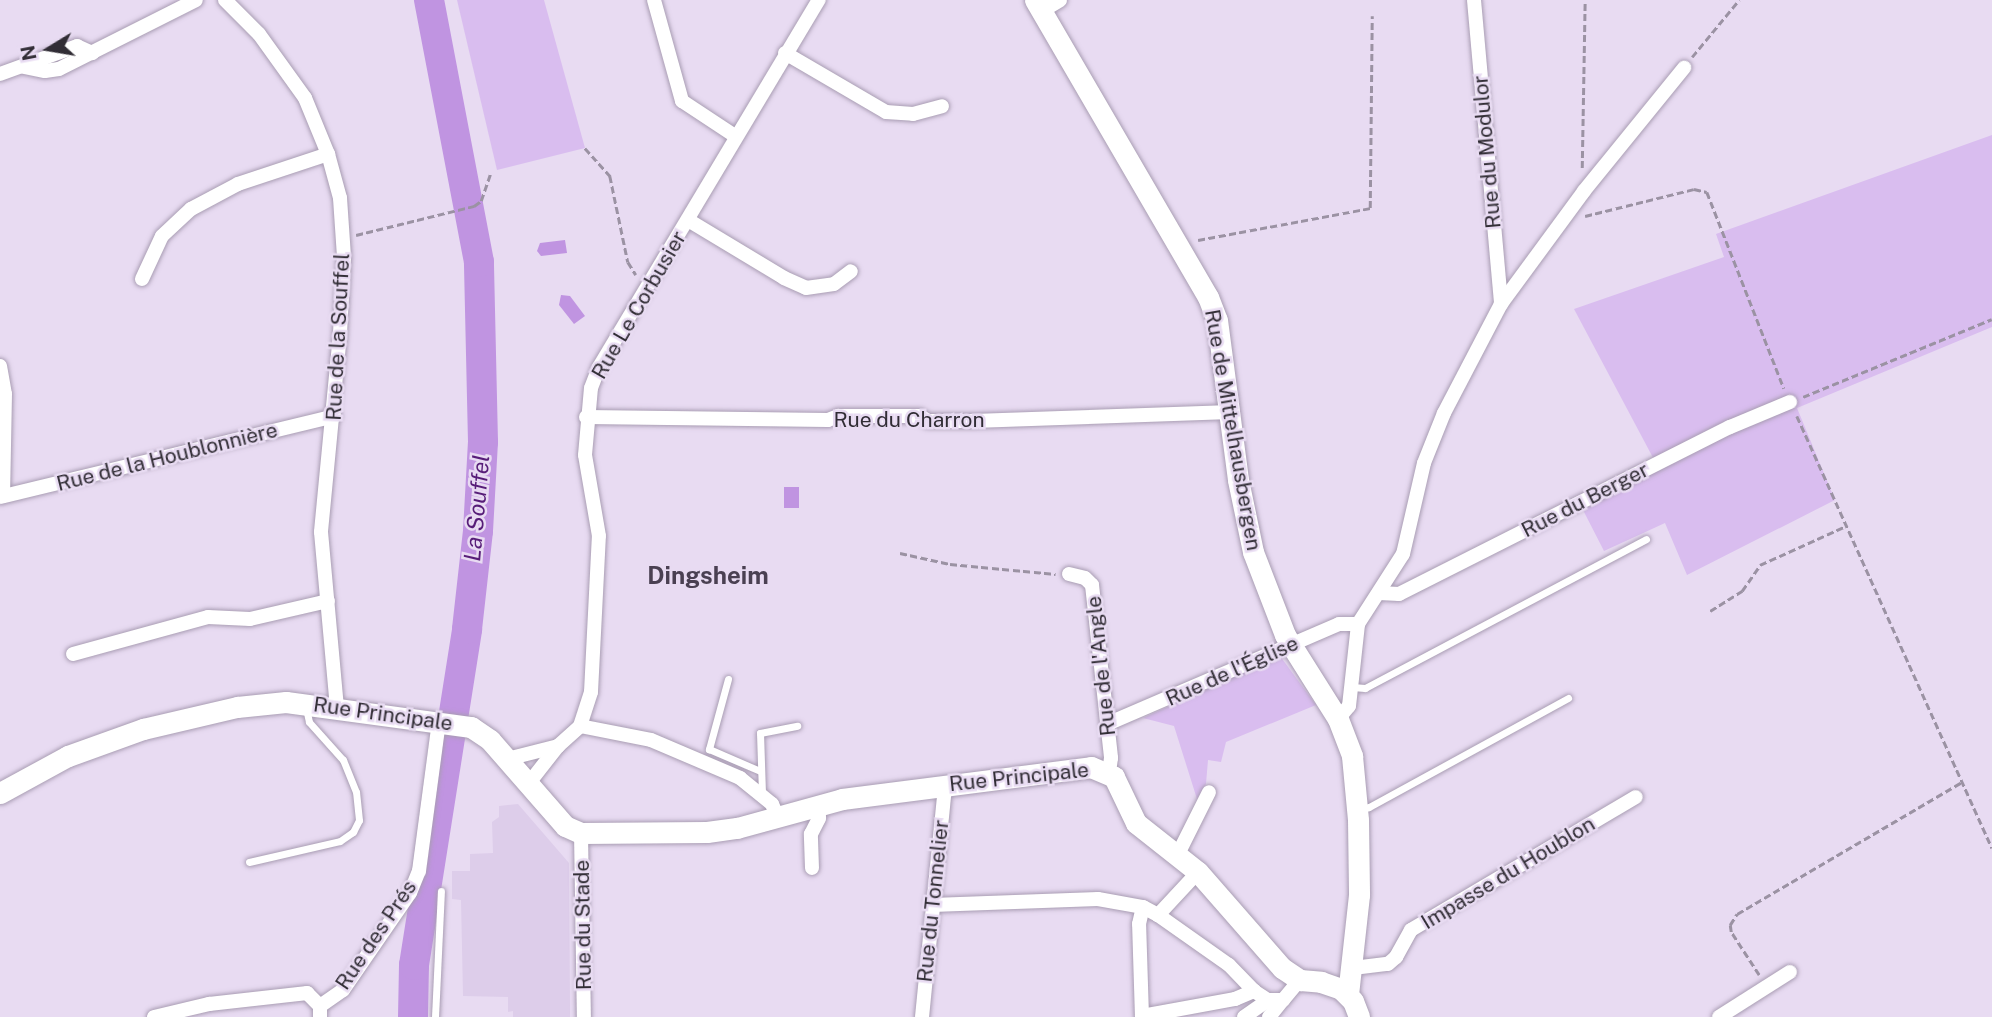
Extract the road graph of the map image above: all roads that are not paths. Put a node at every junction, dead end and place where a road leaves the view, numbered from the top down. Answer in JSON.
{"nodes":[{"id":1,"x":196,"y":0,"type":"edge"},
{"id":2,"x":225,"y":0,"type":"edge"},
{"id":3,"x":654,"y":0,"type":"edge"},
{"id":4,"x":820,"y":0,"type":"edge"},
{"id":5,"x":1474,"y":0,"type":"edge"},
{"id":6,"x":1046,"y":4,"type":"edge"},
{"id":7,"x":785,"y":53,"type":"junction"},
{"id":8,"x":1684,"y":68,"type":"road end"},
{"id":9,"x":0,"y":74,"type":"edge"},
{"id":10,"x":942,"y":106,"type":"dead end"},
{"id":11,"x":734,"y":136,"type":"junction"},
{"id":12,"x":328,"y":154,"type":"junction"},
{"id":13,"x":688,"y":220,"type":"junction"},
{"id":14,"x":851,"y":271,"type":"dead end"},
{"id":15,"x":142,"y":279,"type":"dead end"},
{"id":16,"x":1501,"y":304,"type":"junction"},
{"id":17,"x":0,"y":366,"type":"edge"},
{"id":18,"x":1790,"y":402,"type":"road end"},
{"id":19,"x":1231,"y":412,"type":"junction"},
{"id":20,"x":334,"y":416,"type":"junction"},
{"id":21,"x":586,"y":417,"type":"junction"},
{"id":22,"x":2,"y":497,"type":"edge"},
{"id":23,"x":1646,"y":539,"type":"dead end"},
{"id":24,"x":1069,"y":574,"type":"road end"},
{"id":25,"x":1379,"y":593,"type":"junction"},
{"id":26,"x":328,"y":601,"type":"junction"},
{"id":27,"x":1358,"y":624,"type":"junction"},
{"id":28,"x":1291,"y":645,"type":"junction"},
{"id":29,"x":73,"y":653,"type":"dead end"},
{"id":30,"x":729,"y":679,"type":"dead end"},
{"id":31,"x":1350,"y":687,"type":"junction"},
{"id":32,"x":1568,"y":698,"type":"dead end"},
{"id":33,"x":305,"y":704,"type":"junction"},
{"id":34,"x":337,"y":708,"type":"junction"},
{"id":35,"x":1338,"y":719,"type":"junction"},
{"id":36,"x":449,"y":722,"type":"junction"},
{"id":37,"x":1107,"y":724,"type":"junction"},
{"id":38,"x":580,"y":726,"type":"junction"},
{"id":39,"x":797,"y":726,"type":"dead end"},
{"id":40,"x":558,"y":746,"type":"junction"},
{"id":41,"x":508,"y":759,"type":"junction"},
{"id":42,"x":760,"y":771,"type":"junction"},
{"id":43,"x":1109,"y":772,"type":"junction"},
{"id":44,"x":529,"y":783,"type":"junction"},
{"id":45,"x":945,"y":785,"type":"junction"},
{"id":46,"x":1209,"y":792,"type":"dead end"},
{"id":47,"x":0,"y":793,"type":"edge"},
{"id":48,"x":763,"y":797,"type":"junction"},
{"id":49,"x":1636,"y":797,"type":"dead end"},
{"id":50,"x":818,"y":805,"type":"junction"},
{"id":51,"x":1357,"y":810,"type":"junction"},
{"id":52,"x":777,"y":816,"type":"junction"},
{"id":53,"x":581,"y":833,"type":"junction"},
{"id":54,"x":1178,"y":854,"type":"junction"},
{"id":55,"x":249,"y":862,"type":"dead end"},
{"id":56,"x":812,"y":868,"type":"dead end"},
{"id":57,"x":1198,"y":872,"type":"junction"},
{"id":58,"x":441,"y":891,"type":"dead end"},
{"id":59,"x":932,"y":900,"type":"junction"},
{"id":60,"x":1143,"y":907,"type":"junction"},
{"id":61,"x":1158,"y":915,"type":"junction"},
{"id":62,"x":1354,"y":946,"type":"junction"},
{"id":63,"x":1353,"y":968,"type":"junction"},
{"id":64,"x":1790,"y":972,"type":"dead end"},
{"id":65,"x":1300,"y":980,"type":"junction"},
{"id":66,"x":1321,"y":982,"type":"junction"},
{"id":67,"x":1254,"y":991,"type":"junction"},
{"id":68,"x":1348,"y":995,"type":"junction"},
{"id":69,"x":1268,"y":1000,"type":"junction"},
{"id":70,"x":1283,"y":1000,"type":"junction"},
{"id":71,"x":320,"y":1011,"type":"edge"},
{"id":72,"x":1142,"y":1016,"type":"edge"},
{"id":73,"x":154,"y":1017,"type":"edge"},
{"id":74,"x":435,"y":1017,"type":"edge"},
{"id":75,"x":584,"y":1017,"type":"edge"},
{"id":76,"x":922,"y":1017,"type":"edge"},
{"id":77,"x":1244,"y":1017,"type":"edge"},
{"id":78,"x":1269,"y":1017,"type":"edge"},
{"id":79,"x":1359,"y":1017,"type":"edge"},
{"id":80,"x":1718,"y":1017,"type":"edge"}],
"edges":[{"from":1,"to":9,"type":"street"},
{"from":2,"to":12,"type":"street","name":"Rue de la Souffel"},
{"from":3,"to":11,"type":"street"},
{"from":4,"to":7,"type":"street","name":"Rue Le Corbusier"},
{"from":5,"to":16,"type":"street","name":"Rue du Modulor"},
{"from":6,"to":19,"type":"street","name":"Rue de Mittelhausbergen"},
{"from":7,"to":10,"type":"street"},
{"from":7,"to":11,"type":"street","name":"Rue Le Corbusier"},
{"from":8,"to":16,"type":"street"},
{"from":11,"to":13,"type":"street","name":"Rue Le Corbusier"},
{"from":12,"to":15,"type":"street"},
{"from":12,"to":20,"type":"street","name":"Rue de la Souffel"},
{"from":13,"to":14,"type":"street"},
{"from":13,"to":21,"type":"street","name":"Rue Le Corbusier"},
{"from":16,"to":25,"type":"street"},
{"from":17,"to":22,"type":"street"},
{"from":18,"to":25,"type":"street","name":"Rue du Berger"},
{"from":19,"to":21,"type":"street","name":"Rue du Charron"},
{"from":19,"to":28,"type":"street","name":"Rue de Mittelhausbergen"},
{"from":20,"to":22,"type":"street","name":"Rue de la Houblonnière"},
{"from":20,"to":26,"type":"street","name":"Rue de la Souffel"},
{"from":21,"to":38,"type":"street","name":"Rue Le Corbusier"},
{"from":23,"to":31,"type":"lane"},
{"from":24,"to":37,"type":"street","name":"Rue de l'Angle"},
{"from":25,"to":27,"type":"street"},
{"from":26,"to":29,"type":"street"},
{"from":26,"to":34,"type":"street","name":"Rue de la Souffel"},
{"from":27,"to":28,"type":"street","name":"Rue de l'Église"},
{"from":27,"to":31,"type":"street"},
{"from":28,"to":35,"type":"street","name":"Rue de Mittelhausbergen"},
{"from":28,"to":37,"type":"street","name":"Rue de l'Église"},
{"from":30,"to":42,"type":"lane"},
{"from":31,"to":35,"type":"street"},
{"from":32,"to":51,"type":"lane"},
{"from":33,"to":34,"type":"street","name":"Rue Principale"},
{"from":33,"to":47,"type":"street","name":"Rue Principale"},
{"from":33,"to":55,"type":"lane"},
{"from":34,"to":36,"type":"street","name":"Rue Principale"},
{"from":35,"to":51,"type":"street","name":"Rue de Mittelhausbergen"},
{"from":36,"to":41,"type":"street","name":"Rue Principale"},
{"from":36,"to":71,"type":"street","name":"Rue des Prés"},
{"from":37,"to":43,"type":"street","name":"Rue de l'Angle"},
{"from":38,"to":40,"type":"street"},
{"from":38,"to":48,"type":"street"},
{"from":39,"to":42,"type":"lane"},
{"from":40,"to":41,"type":"street"},
{"from":40,"to":44,"type":"street"},
{"from":41,"to":44,"type":"street","name":"Rue Principale"},
{"from":42,"to":48,"type":"lane"},
{"from":43,"to":45,"type":"street","name":"Rue Principale"},
{"from":43,"to":54,"type":"street","name":"Rue Principale"},
{"from":44,"to":53,"type":"street","name":"Rue Principale"},
{"from":45,"to":50,"type":"street","name":"Rue Principale"},
{"from":45,"to":59,"type":"street","name":"Rue du Tonnelier"},
{"from":46,"to":54,"type":"street"},
{"from":48,"to":52,"type":"street"},
{"from":49,"to":63,"type":"street","name":"Impasse du Houblon"},
{"from":50,"to":52,"type":"street","name":"Rue Principale"},
{"from":50,"to":56,"type":"street"},
{"from":51,"to":62,"type":"street","name":"Rue de Mittelhausbergen"},
{"from":52,"to":53,"type":"street","name":"Rue Principale"},
{"from":53,"to":75,"type":"street","name":"Rue du Stade"},
{"from":54,"to":57,"type":"street","name":"Rue Principale"},
{"from":57,"to":61,"type":"street"},
{"from":57,"to":65,"type":"street","name":"Rue Principale"},
{"from":58,"to":74,"type":"lane"},
{"from":59,"to":60,"type":"street"},
{"from":59,"to":76,"type":"street","name":"Rue du Tonnelier"},
{"from":60,"to":61,"type":"street"},
{"from":60,"to":72,"type":"street"},
{"from":61,"to":67,"type":"street"},
{"from":62,"to":63,"type":"street","name":"Rue de Mittelhausbergen"},
{"from":62,"to":66,"type":"street"},
{"from":63,"to":68,"type":"street","name":"Rue de Mittelhausbergen"},
{"from":64,"to":80,"type":"street"},
{"from":65,"to":66,"type":"street"},
{"from":65,"to":70,"type":"street"},
{"from":66,"to":68,"type":"street"},
{"from":67,"to":69,"type":"street"},
{"from":67,"to":72,"type":"street"},
{"from":68,"to":79,"type":"street"},
{"from":69,"to":70,"type":"street"},
{"from":69,"to":77,"type":"street"},
{"from":70,"to":78,"type":"street"},
{"from":71,"to":73,"type":"street"}]}
